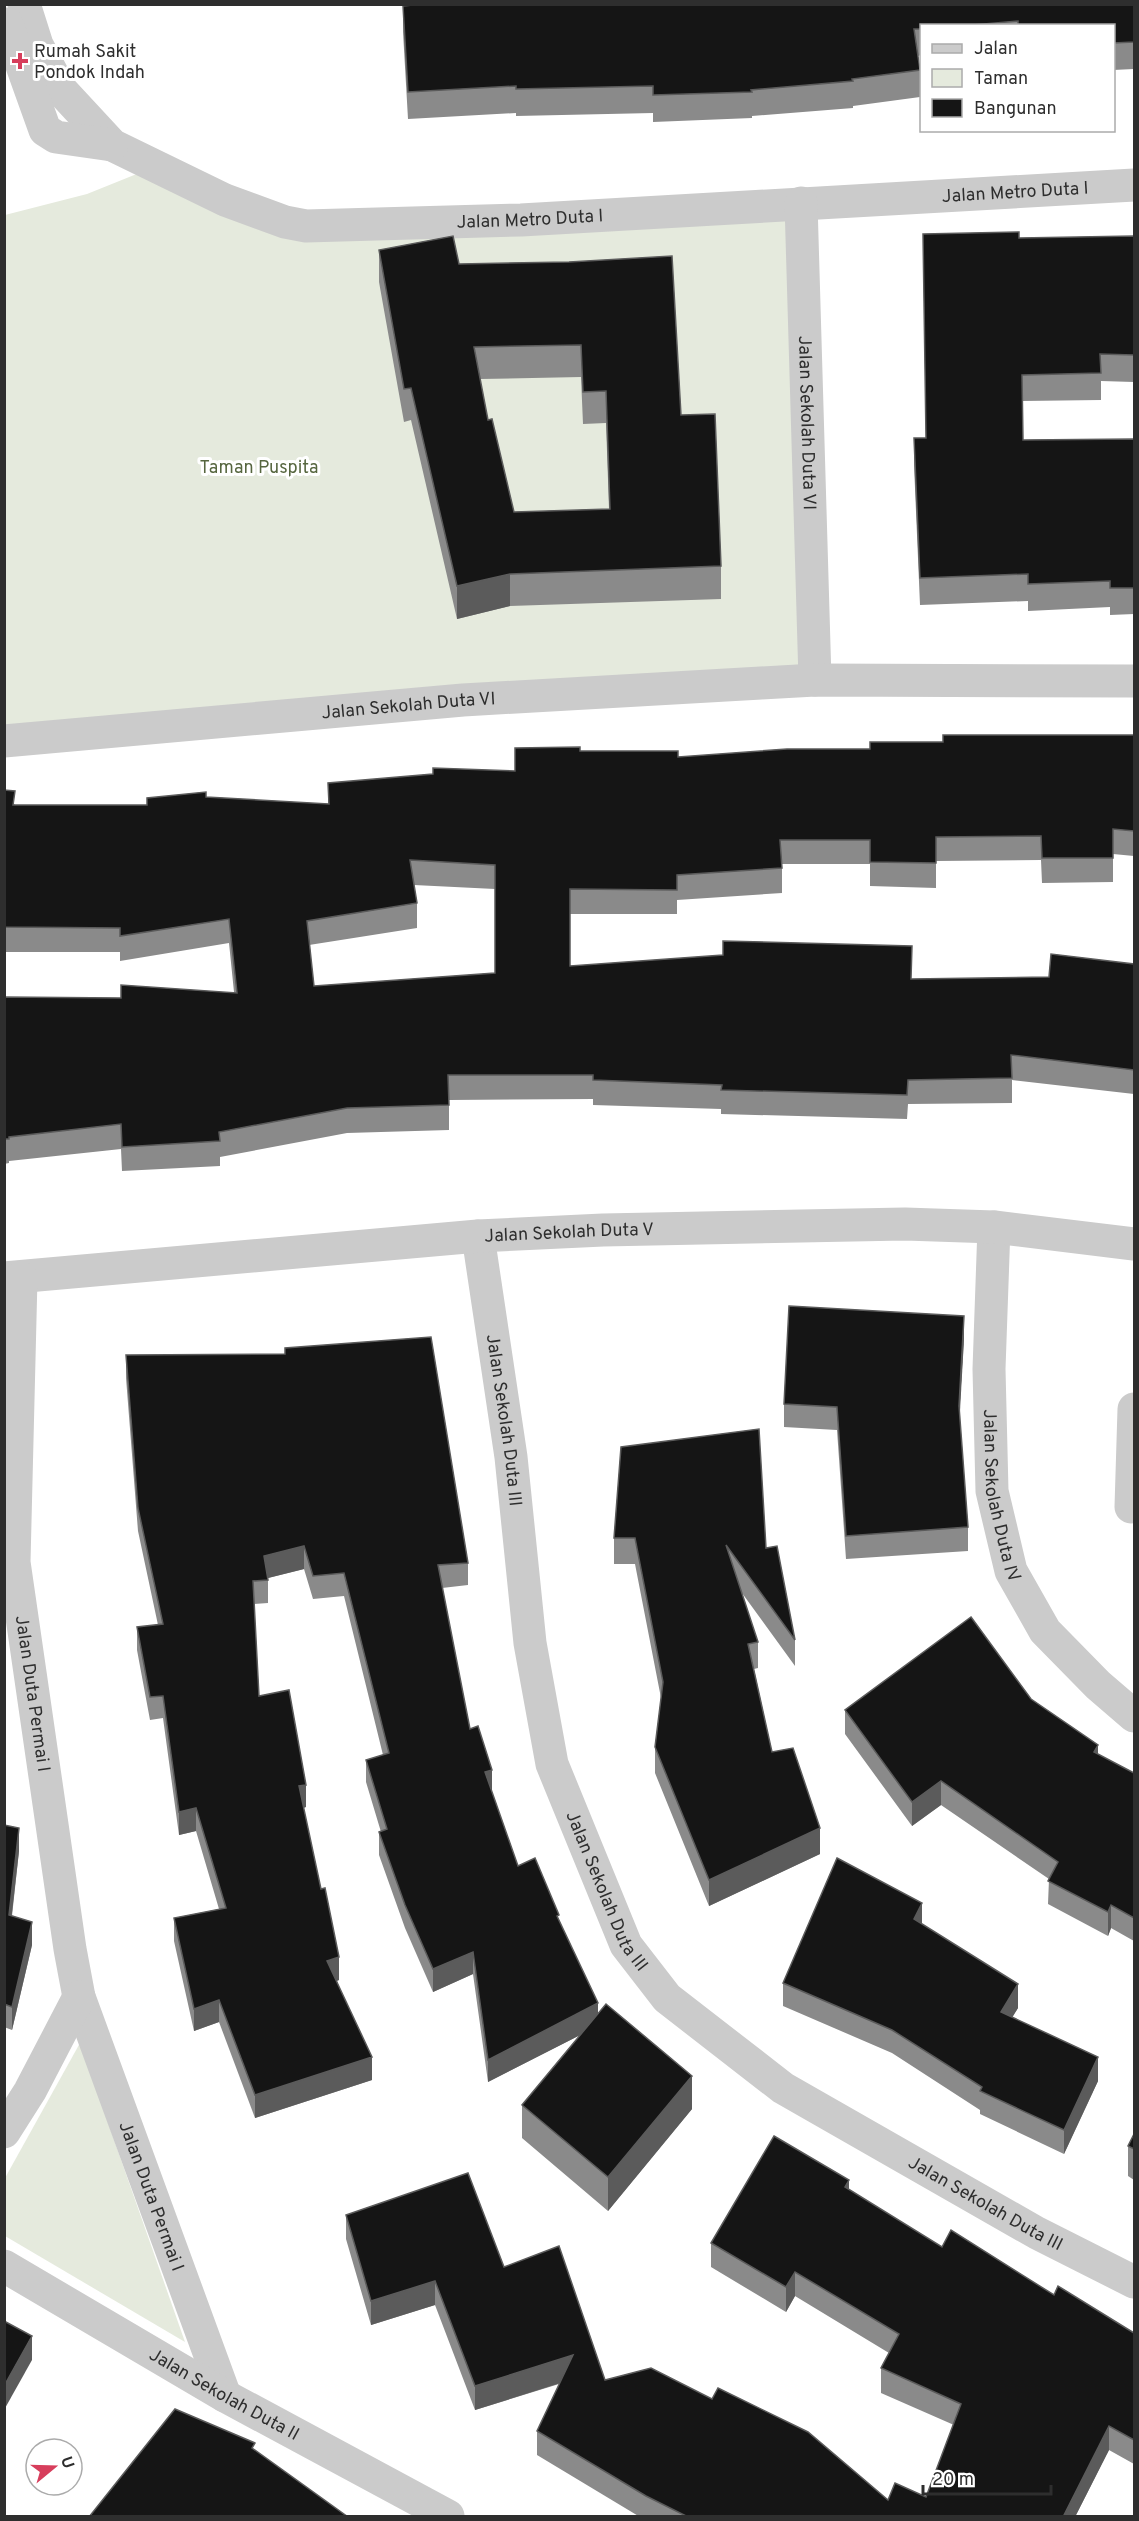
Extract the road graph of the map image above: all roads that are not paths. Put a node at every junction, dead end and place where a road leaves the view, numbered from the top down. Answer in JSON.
{"nodes":[{"id":1,"x":24,"y":4,"type":"edge"},
{"id":2,"x":4,"y":17,"type":"edge"},
{"id":3,"x":112,"y":145,"type":"junction"},
{"id":4,"x":1134,"y":185,"type":"edge"},
{"id":5,"x":801,"y":203,"type":"junction"},
{"id":6,"x":814,"y":680,"type":"junction"},
{"id":7,"x":1134,"y":681,"type":"edge"},
{"id":8,"x":4,"y":741,"type":"edge"},
{"id":9,"x":994,"y":1227,"type":"junction"},
{"id":10,"x":478,"y":1236,"type":"junction"},
{"id":11,"x":1134,"y":1244,"type":"edge"},
{"id":12,"x":13,"y":1278,"type":"edge"},
{"id":13,"x":1134,"y":1409,"type":"edge"},
{"id":14,"x":1131,"y":1507,"type":"dead end"},
{"id":15,"x":1134,"y":1716,"type":"edge"},
{"id":16,"x":79,"y":1997,"type":"junction"},
{"id":17,"x":4,"y":2132,"type":"edge"},
{"id":18,"x":4,"y":2266,"type":"edge"},
{"id":19,"x":1134,"y":2282,"type":"edge"},
{"id":20,"x":225,"y":2396,"type":"junction"},
{"id":21,"x":448,"y":2517,"type":"edge"}],
"edges":[{"from":1,"to":3,"type":"street","name":"Jalan Metro Duta I"},
{"from":2,"to":3,"type":"street"},
{"from":3,"to":5,"type":"street","name":"Jalan Metro Duta I"},
{"from":4,"to":5,"type":"street","name":"Jalan Metro Duta I"},
{"from":5,"to":6,"type":"street","name":"Jalan Sekolah Duta VI"},
{"from":6,"to":7,"type":"street","name":"Jalan Sekolah Duta VI"},
{"from":6,"to":8,"type":"street","name":"Jalan Sekolah Duta VI"},
{"from":9,"to":10,"type":"street","name":"Jalan Sekolah Duta V"},
{"from":9,"to":11,"type":"street","name":"Jalan Sekolah Duta V"},
{"from":9,"to":15,"type":"street","name":"Jalan Sekolah Duta IV"},
{"from":10,"to":12,"type":"street","name":"Jalan Sekolah Duta V"},
{"from":10,"to":19,"type":"street","name":"Jalan Sekolah Duta III"},
{"from":12,"to":16,"type":"street","name":"Jalan Duta Permai I"},
{"from":13,"to":14,"type":"street"},
{"from":16,"to":17,"type":"street"},
{"from":16,"to":20,"type":"street","name":"Jalan Duta Permai I"},
{"from":18,"to":20,"type":"street","name":"Jalan Sekolah Duta II"},
{"from":20,"to":21,"type":"street","name":"Jalan Sekolah Duta II"}]}
